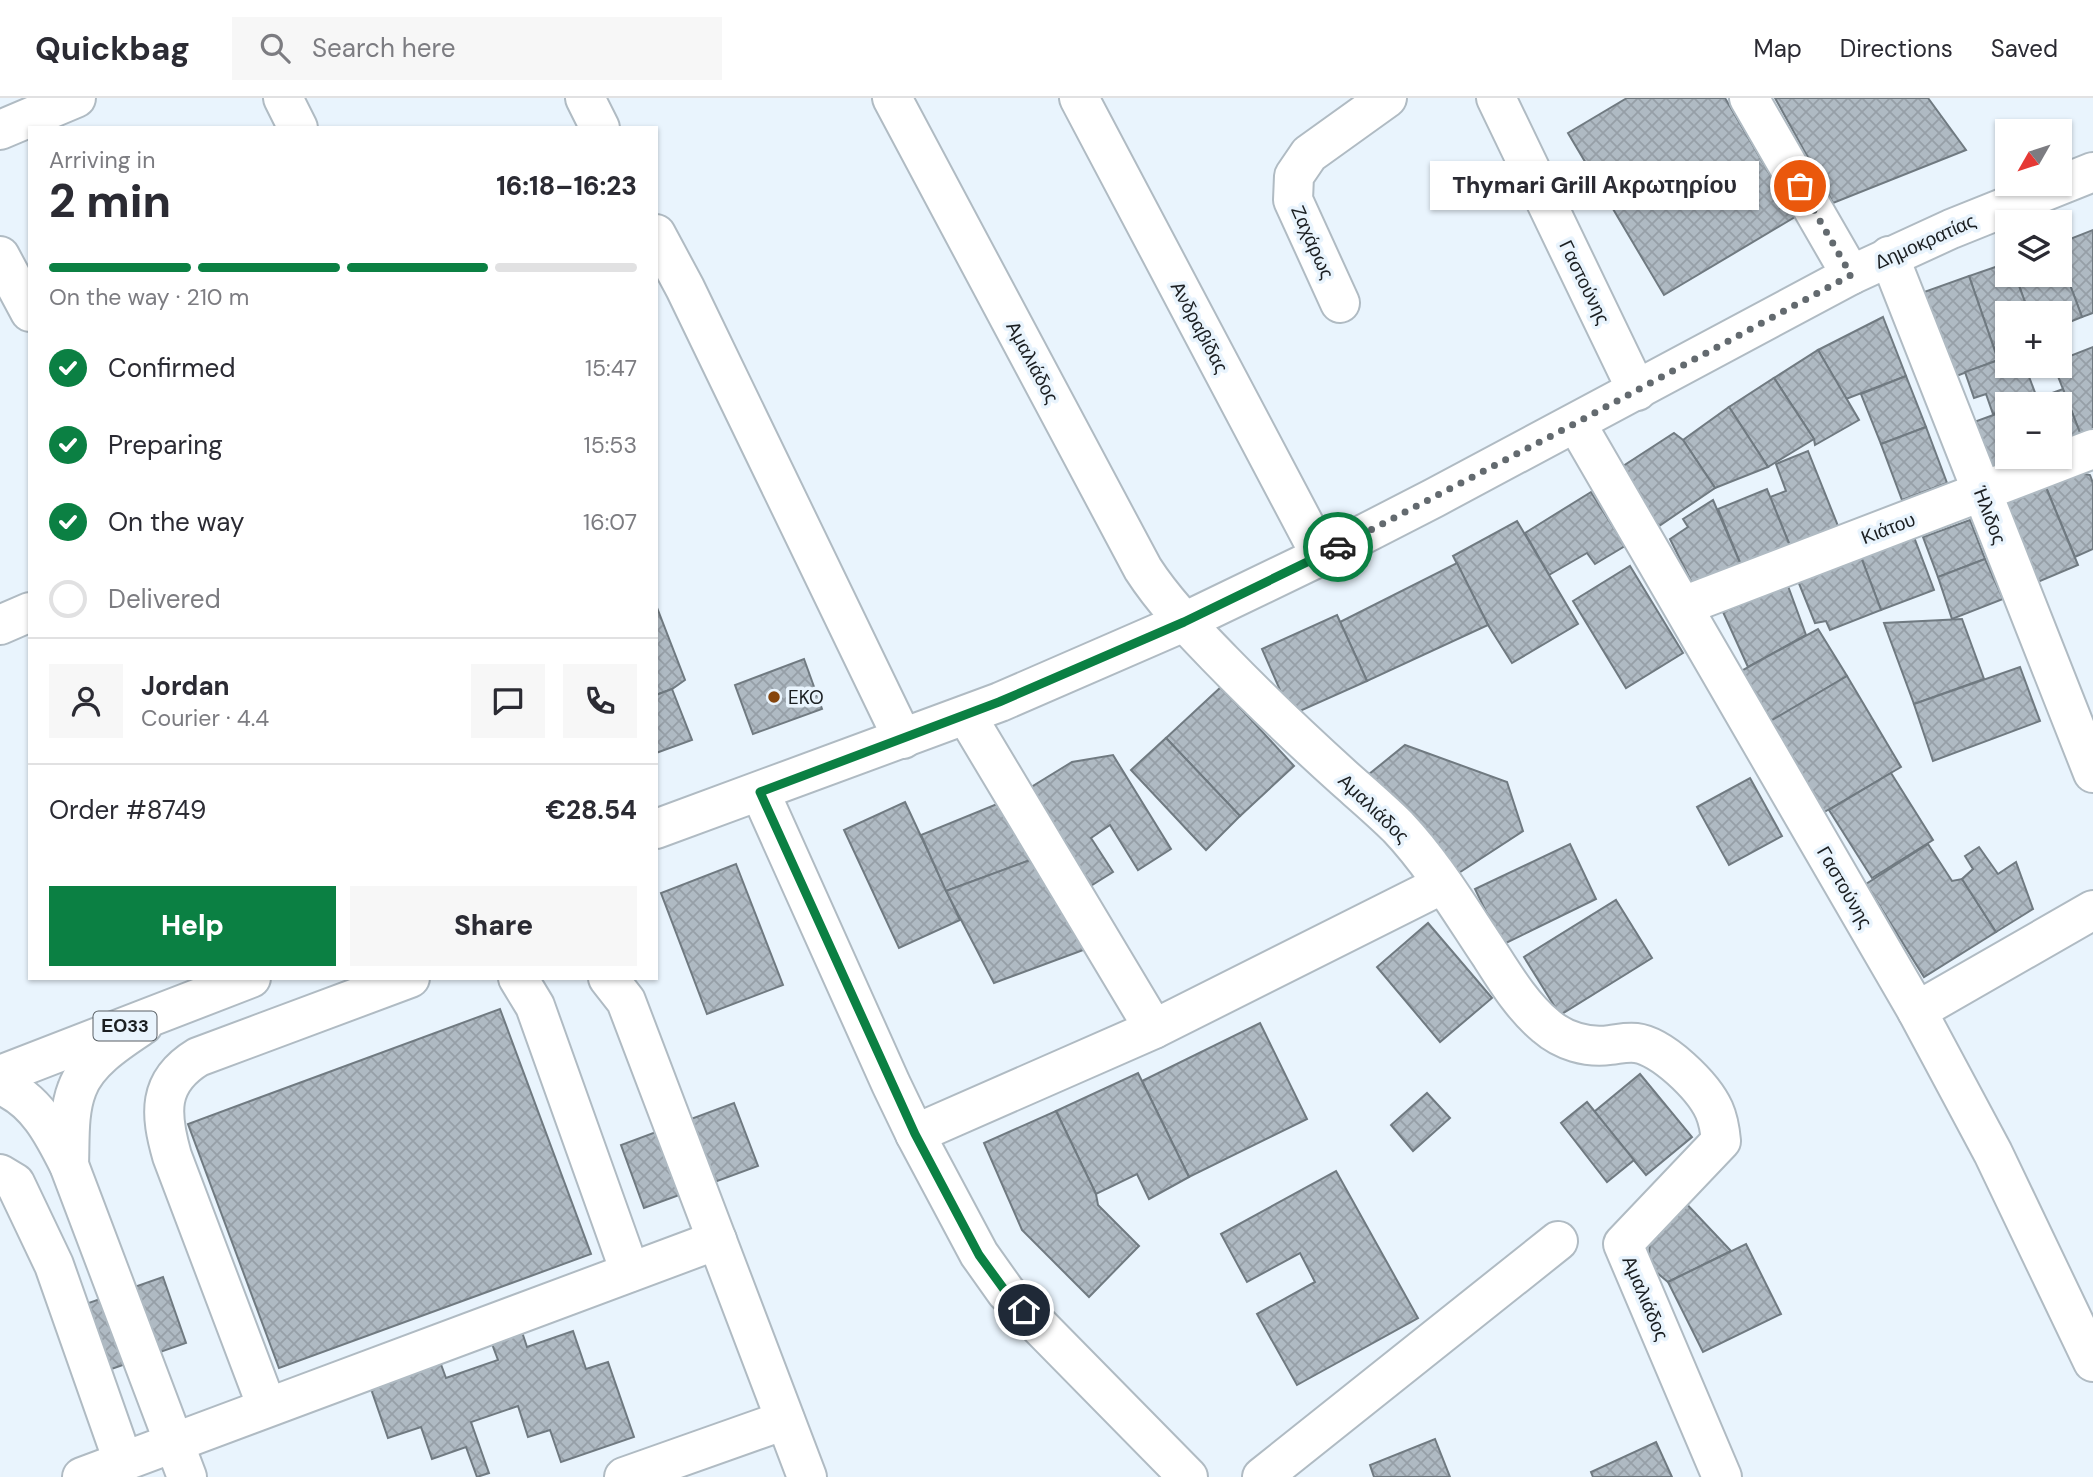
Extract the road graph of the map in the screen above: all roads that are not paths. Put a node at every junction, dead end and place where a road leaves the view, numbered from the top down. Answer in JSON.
{"nodes":[{"id":1,"x":76,"y":98,"type":"edge"},
{"id":2,"x":283,"y":98,"type":"edge"},
{"id":3,"x":585,"y":98,"type":"edge"},
{"id":4,"x":892,"y":98,"type":"edge"},
{"id":5,"x":1079,"y":98,"type":"edge"},
{"id":6,"x":1387,"y":98,"type":"edge"},
{"id":7,"x":1496,"y":98,"type":"edge"},
{"id":8,"x":1749,"y":98,"type":"edge"},
{"id":9,"x":297,"y":126,"type":"edge"},
{"id":10,"x":599,"y":126,"type":"edge"},
{"id":11,"x":0,"y":130,"type":"edge"},
{"id":12,"x":2093,"y":172,"type":"edge"},
{"id":13,"x":658,"y":238,"type":"edge"},
{"id":14,"x":0,"y":256,"type":"edge"},
{"id":15,"x":1889,"y":256,"type":"junction"},
{"id":16,"x":1851,"y":275,"type":"junction"},
{"id":17,"x":1340,"y":303,"type":"dead end"},
{"id":18,"x":28,"y":308,"type":"edge"},
{"id":19,"x":1637,"y":391,"type":"junction"},
{"id":20,"x":1576,"y":423,"type":"junction"},
{"id":21,"x":2093,"y":449,"type":"edge"},
{"id":22,"x":1981,"y":492,"type":"junction"},
{"id":23,"x":1321,"y":556,"type":"junction"},
{"id":24,"x":1683,"y":606,"type":"junction"},
{"id":25,"x":28,"y":613,"type":"edge"},
{"id":26,"x":1184,"y":622,"type":"junction"},
{"id":27,"x":0,"y":625,"type":"edge"},
{"id":28,"x":966,"y":715,"type":"junction"},
{"id":29,"x":903,"y":739,"type":"junction"},
{"id":30,"x":2093,"y":773,"type":"edge"},
{"id":31,"x":760,"y":792,"type":"junction"},
{"id":32,"x":658,"y":828,"type":"edge"},
{"id":33,"x":1443,"y":884,"type":"junction"},
{"id":34,"x":2093,"y":910,"type":"edge"},
{"id":35,"x":246,"y":980,"type":"edge"},
{"id":36,"x":405,"y":980,"type":"edge"},
{"id":37,"x":519,"y":980,"type":"edge"},
{"id":38,"x":619,"y":986,"type":"edge"},
{"id":39,"x":172,"y":1009,"type":"junction"},
{"id":40,"x":1917,"y":1011,"type":"junction"},
{"id":41,"x":1154,"y":1029,"type":"junction"},
{"id":42,"x":0,"y":1075,"type":"edge"},
{"id":43,"x":0,"y":1085,"type":"edge"},
{"id":44,"x":915,"y":1134,"type":"junction"},
{"id":45,"x":69,"y":1165,"type":"junction"},
{"id":46,"x":0,"y":1174,"type":"edge"},
{"id":47,"x":717,"y":1240,"type":"junction"},
{"id":48,"x":1558,"y":1241,"type":"dead end"},
{"id":49,"x":630,"y":1272,"type":"junction"},
{"id":50,"x":2093,"y":1362,"type":"edge"},
{"id":51,"x":267,"y":1408,"type":"junction"},
{"id":52,"x":785,"y":1420,"type":"junction"},
{"id":53,"x":180,"y":1460,"type":"edge"},
{"id":54,"x":124,"y":1461,"type":"junction"},
{"id":55,"x":82,"y":1477,"type":"edge"},
{"id":56,"x":624,"y":1477,"type":"edge"},
{"id":57,"x":807,"y":1477,"type":"edge"},
{"id":58,"x":1188,"y":1477,"type":"edge"},
{"id":59,"x":1262,"y":1477,"type":"edge"},
{"id":60,"x":1722,"y":1477,"type":"edge"}],
"edges":[{"from":1,"to":11,"type":"street"},
{"from":2,"to":9,"type":"street"},
{"from":3,"to":10,"type":"street"},
{"from":4,"to":26,"type":"street","name":"Αμαλιάδος"},
{"from":5,"to":23,"type":"street","name":"Ανδραβίδας"},
{"from":6,"to":17,"type":"street","name":"Ζαχάρως"},
{"from":7,"to":19,"type":"street","name":"Γαστούνης"},
{"from":8,"to":16,"type":"street"},
{"from":12,"to":15,"type":"street","name":"Δημοκρατίας"},
{"from":13,"to":29,"type":"street"},
{"from":14,"to":18,"type":"street"},
{"from":15,"to":16,"type":"street","name":"Δημοκρατίας"},
{"from":15,"to":22,"type":"street","name":"Ήλιδος"},
{"from":16,"to":19,"type":"street","name":"Δημοκρατίας"},
{"from":19,"to":20,"type":"street","name":"Δημοκρατίας"},
{"from":20,"to":23,"type":"street","name":"Δημοκρατίας"},
{"from":20,"to":24,"type":"street","name":"Γαστούνης"},
{"from":21,"to":22,"type":"street","name":"Κιάτου"},
{"from":22,"to":24,"type":"street","name":"Κιάτου"},
{"from":22,"to":30,"type":"street","name":"Ήλιδος"},
{"from":23,"to":26,"type":"street","name":"Δημοκρατίας"},
{"from":24,"to":40,"type":"street","name":"Γαστούνης"},
{"from":25,"to":27,"type":"street"},
{"from":26,"to":28,"type":"street","name":"Δημοκρατίας"},
{"from":26,"to":33,"type":"street","name":"Αμαλιάδος"},
{"from":28,"to":29,"type":"street","name":"Δημοκρατίας"},
{"from":28,"to":41,"type":"street"},
{"from":29,"to":31,"type":"street","name":"Δημοκρατίας"},
{"from":31,"to":32,"type":"street","name":"Δημοκρατίας"},
{"from":31,"to":44,"type":"street"},
{"from":33,"to":41,"type":"street"},
{"from":33,"to":60,"type":"street","name":"Αμαλιάδος"},
{"from":34,"to":40,"type":"street"},
{"from":35,"to":39,"type":"street","number":"ΕΟ33"},
{"from":36,"to":51,"type":"street"},
{"from":37,"to":49,"type":"street"},
{"from":38,"to":47,"type":"street"},
{"from":39,"to":42,"type":"street","number":"ΕΟ33"},
{"from":39,"to":45,"type":"street"},
{"from":40,"to":50,"type":"street","name":"Γαστούνης"},
{"from":41,"to":44,"type":"street"},
{"from":43,"to":45,"type":"street"},
{"from":44,"to":58,"type":"street"},
{"from":45,"to":53,"type":"street"},
{"from":46,"to":54,"type":"street"},
{"from":47,"to":49,"type":"street"},
{"from":47,"to":52,"type":"street"},
{"from":48,"to":59,"type":"street"},
{"from":49,"to":51,"type":"street"},
{"from":51,"to":53,"type":"street"},
{"from":52,"to":56,"type":"street"},
{"from":52,"to":57,"type":"street"},
{"from":53,"to":54,"type":"street"},
{"from":54,"to":55,"type":"street"}]}
